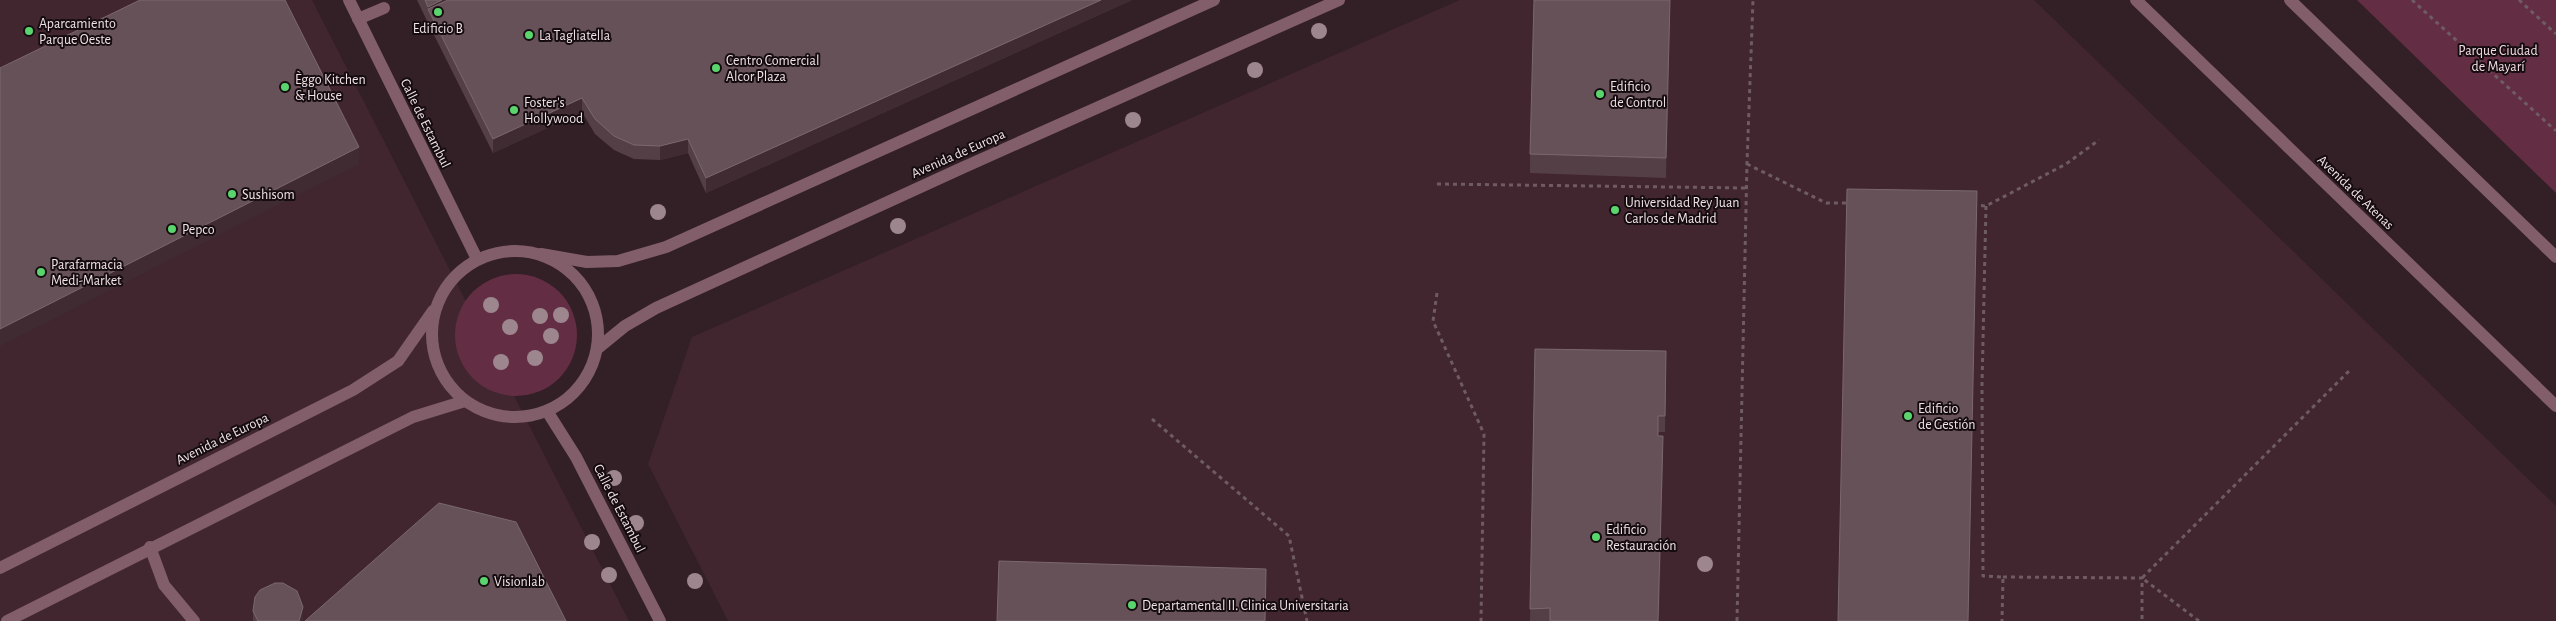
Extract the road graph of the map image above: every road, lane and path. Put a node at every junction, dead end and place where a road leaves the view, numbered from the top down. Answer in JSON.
{"nodes":[{"id":1,"x":349,"y":0,"type":"edge"},
{"id":2,"x":1214,"y":0,"type":"edge"},
{"id":3,"x":1339,"y":0,"type":"edge"},
{"id":4,"x":1753,"y":0,"type":"edge"},
{"id":5,"x":2136,"y":0,"type":"edge"},
{"id":6,"x":2290,"y":0,"type":"edge"},
{"id":7,"x":2412,"y":0,"type":"edge"},
{"id":8,"x":2519,"y":0,"type":"edge"},
{"id":9,"x":384,"y":8,"type":"dead end"},
{"id":10,"x":358,"y":19,"type":"junction"},
{"id":11,"x":2556,"y":34,"type":"edge"},
{"id":12,"x":2556,"y":131,"type":"edge"},
{"id":13,"x":2099,"y":140,"type":"dead end"},
{"id":14,"x":1747,"y":163,"type":"junction"},
{"id":15,"x":1437,"y":184,"type":"dead end"},
{"id":16,"x":1746,"y":188,"type":"junction"},
{"id":17,"x":1854,"y":203,"type":"edge"},
{"id":18,"x":1967,"y":205,"type":"edge"},
{"id":19,"x":1986,"y":206,"type":"junction"},
{"id":20,"x":541,"y":254,"type":"junction"},
{"id":21,"x":2556,"y":257,"type":"edge"},
{"id":22,"x":477,"y":259,"type":"junction"},
{"id":23,"x":1437,"y":293,"type":"dead end"},
{"id":24,"x":435,"y":309,"type":"junction"},
{"id":25,"x":598,"y":348,"type":"junction"},
{"id":26,"x":2349,"y":371,"type":"dead end"},
{"id":27,"x":465,"y":401,"type":"junction"},
{"id":28,"x":2556,"y":406,"type":"edge"},
{"id":29,"x":547,"y":411,"type":"junction"},
{"id":30,"x":1152,"y":419,"type":"dead end"},
{"id":31,"x":150,"y":547,"type":"junction"},
{"id":32,"x":0,"y":568,"type":"edge"},
{"id":33,"x":2004,"y":577,"type":"junction"},
{"id":34,"x":2142,"y":578,"type":"junction"},
{"id":35,"x":7,"y":621,"type":"edge"},
{"id":36,"x":193,"y":621,"type":"edge"},
{"id":37,"x":660,"y":621,"type":"edge"},
{"id":38,"x":1307,"y":621,"type":"edge"},
{"id":39,"x":1481,"y":621,"type":"edge"},
{"id":40,"x":1737,"y":621,"type":"edge"},
{"id":41,"x":2002,"y":621,"type":"edge"},
{"id":42,"x":2142,"y":621,"type":"edge"},
{"id":43,"x":2199,"y":621,"type":"edge"}],
"edges":[{"from":1,"to":10,"type":"street","name":"Calle de Estambul"},
{"from":2,"to":20,"type":"street"},
{"from":3,"to":25,"type":"street","name":"Avenida de Europa"},
{"from":4,"to":14,"type":"path"},
{"from":5,"to":28,"type":"street","name":"Avenida de Atenas"},
{"from":6,"to":21,"type":"street"},
{"from":7,"to":12,"type":"path"},
{"from":8,"to":11,"type":"path"},
{"from":9,"to":10,"type":"street"},
{"from":10,"to":22,"type":"street","name":"Calle de Estambul"},
{"from":13,"to":19,"type":"path"},
{"from":14,"to":16,"type":"path"},
{"from":14,"to":17,"type":"path"},
{"from":15,"to":16,"type":"path"},
{"from":16,"to":40,"type":"path"},
{"from":18,"to":19,"type":"path"},
{"from":19,"to":33,"type":"path"},
{"from":20,"to":22,"type":"street"},
{"from":20,"to":25,"type":"street"},
{"from":22,"to":24,"type":"street"},
{"from":23,"to":39,"type":"path"},
{"from":24,"to":27,"type":"street"},
{"from":24,"to":32,"type":"street","name":"Avenida de Europa"},
{"from":25,"to":29,"type":"street"},
{"from":26,"to":34,"type":"path"},
{"from":27,"to":29,"type":"street"},
{"from":27,"to":31,"type":"street"},
{"from":29,"to":37,"type":"street","name":"Calle de Estambul"},
{"from":30,"to":38,"type":"path"},
{"from":31,"to":35,"type":"street"},
{"from":31,"to":36,"type":"street"},
{"from":33,"to":34,"type":"path"},
{"from":33,"to":41,"type":"path"},
{"from":34,"to":42,"type":"path"},
{"from":34,"to":43,"type":"path"}]}
